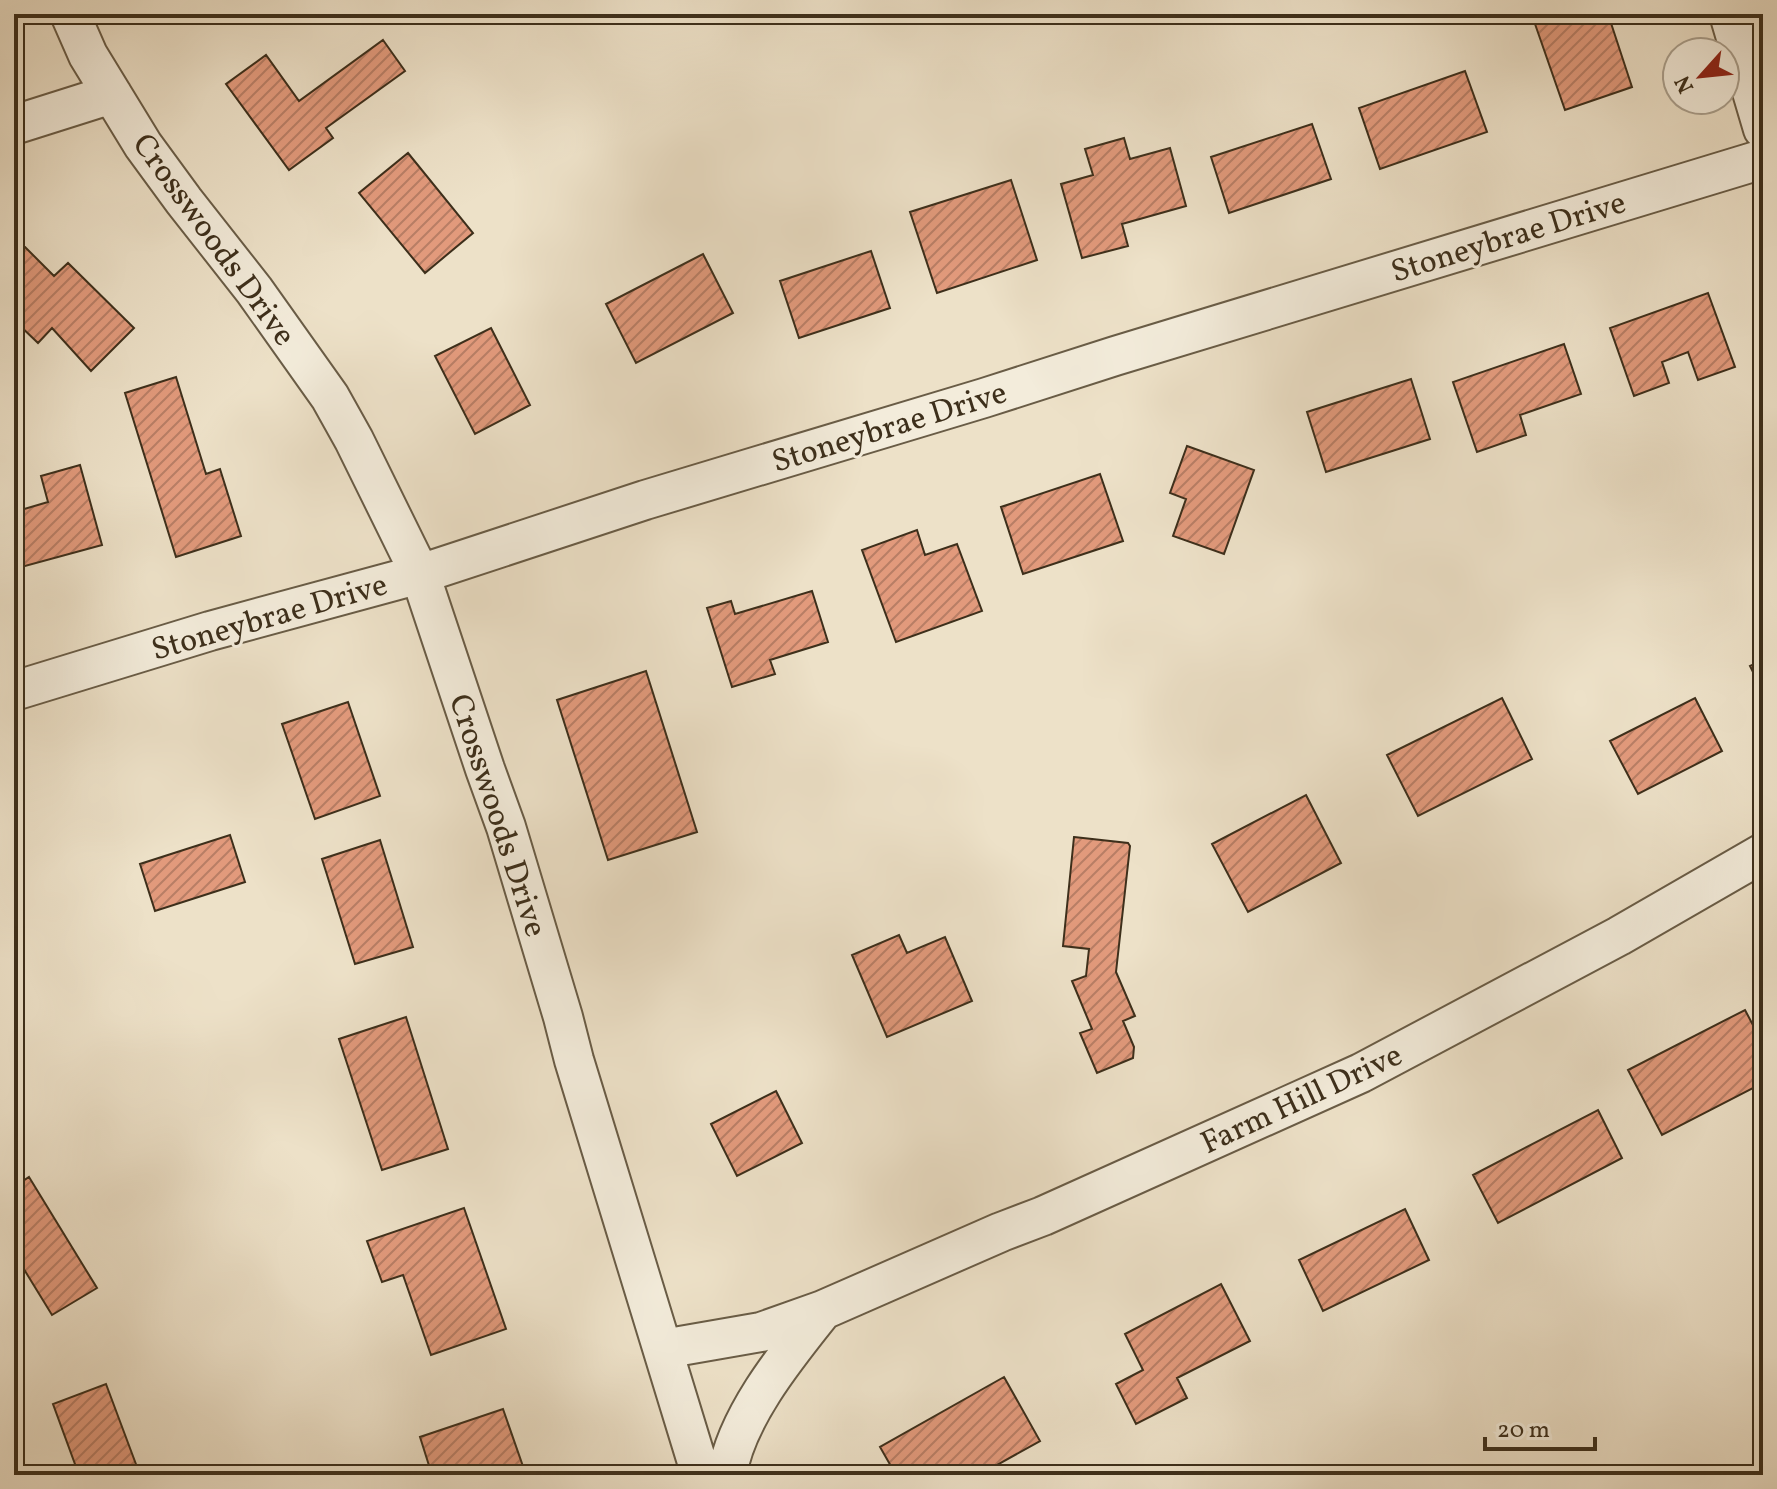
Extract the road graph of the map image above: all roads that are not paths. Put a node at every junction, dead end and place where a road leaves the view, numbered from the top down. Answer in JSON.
{"nodes":[{"id":1,"x":70,"y":14,"type":"edge"},
{"id":2,"x":1729,"y":14,"type":"edge"},
{"id":3,"x":112,"y":94,"type":"junction"},
{"id":4,"x":14,"y":125,"type":"edge"},
{"id":5,"x":1763,"y":129,"type":"edge"},
{"id":6,"x":1763,"y":159,"type":"edge"},
{"id":7,"x":420,"y":574,"type":"junction"},
{"id":8,"x":14,"y":691,"type":"edge"},
{"id":9,"x":1763,"y":853,"type":"edge"},
{"id":10,"x":823,"y":1310,"type":"junction"},
{"id":11,"x":663,"y":1349,"type":"junction"},
{"id":12,"x":701,"y":1475,"type":"edge"},
{"id":13,"x":727,"y":1475,"type":"edge"}],
"edges":[{"from":1,"to":3,"type":"street","name":"Crosswoods Drive"},
{"from":2,"to":5,"type":"street"},
{"from":3,"to":4,"type":"street"},
{"from":3,"to":7,"type":"street","name":"Crosswoods Drive"},
{"from":6,"to":7,"type":"street","name":"Stoneybrae Drive"},
{"from":7,"to":8,"type":"street","name":"Stoneybrae Drive"},
{"from":7,"to":11,"type":"street","name":"Crosswoods Drive"},
{"from":9,"to":10,"type":"street","name":"Farm Hill Drive"},
{"from":10,"to":11,"type":"street"},
{"from":10,"to":13,"type":"street"},
{"from":11,"to":12,"type":"street","name":"Crosswoods Drive"}]}
